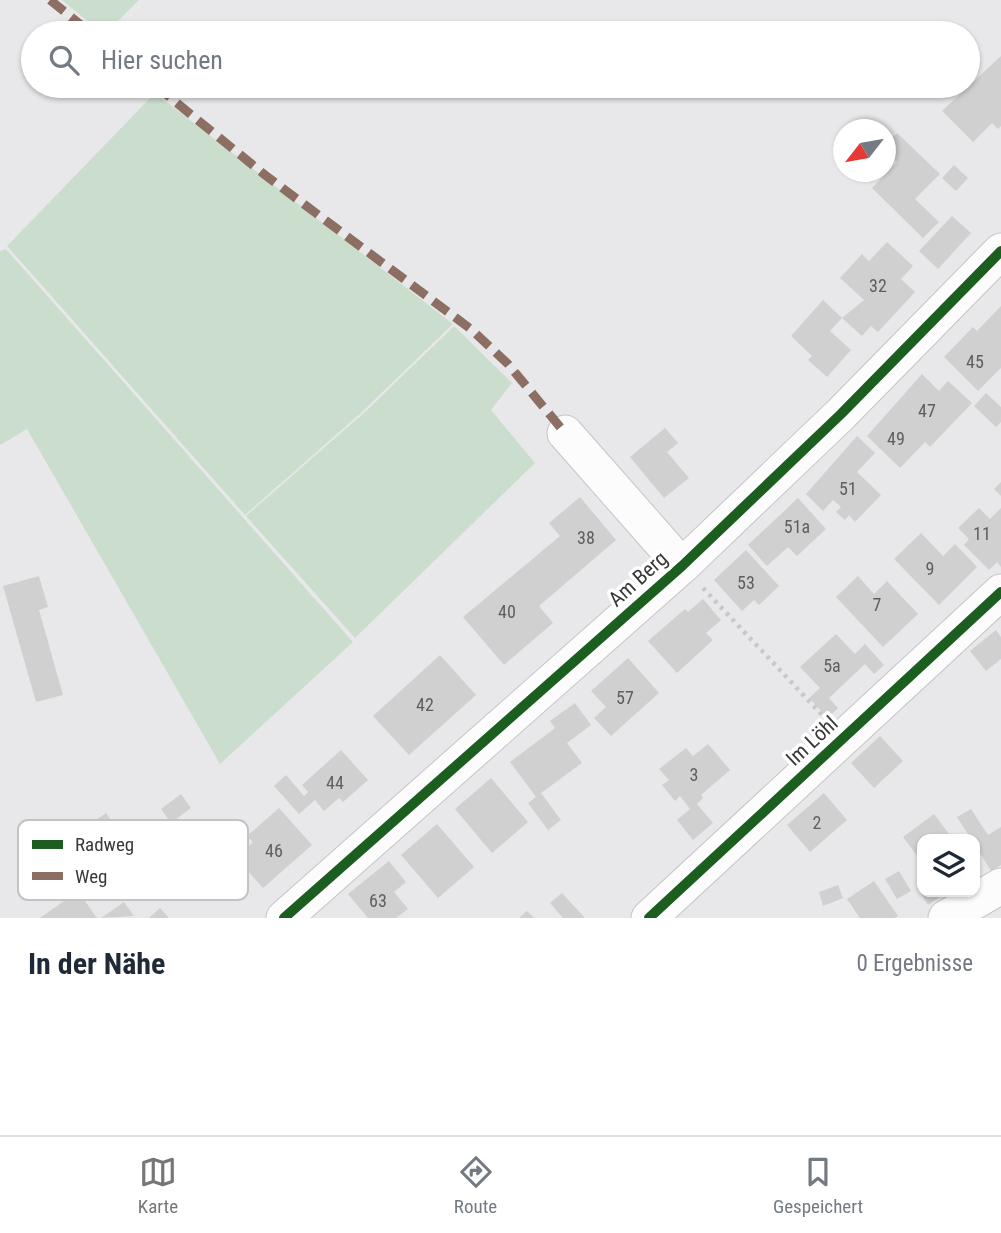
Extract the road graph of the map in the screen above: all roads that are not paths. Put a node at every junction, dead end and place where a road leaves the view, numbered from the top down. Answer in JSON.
{"nodes":[{"id":1,"x":1001,"y":251,"type":"edge"},
{"id":2,"x":565,"y":433,"type":"dead end"},
{"id":3,"x":682,"y":566,"type":"junction"},
{"id":4,"x":1001,"y":592,"type":"edge"},
{"id":5,"x":1001,"y":886,"type":"edge"},
{"id":6,"x":284,"y":918,"type":"edge"},
{"id":7,"x":649,"y":918,"type":"edge"},
{"id":8,"x":946,"y":918,"type":"edge"}],
"edges":[{"from":1,"to":3,"type":"street","name":"Am Berg"},
{"from":2,"to":3,"type":"street"},
{"from":3,"to":6,"type":"street","name":"Am Berg"},
{"from":4,"to":7,"type":"street","name":"Im Löhl"},
{"from":5,"to":8,"type":"street"}]}
